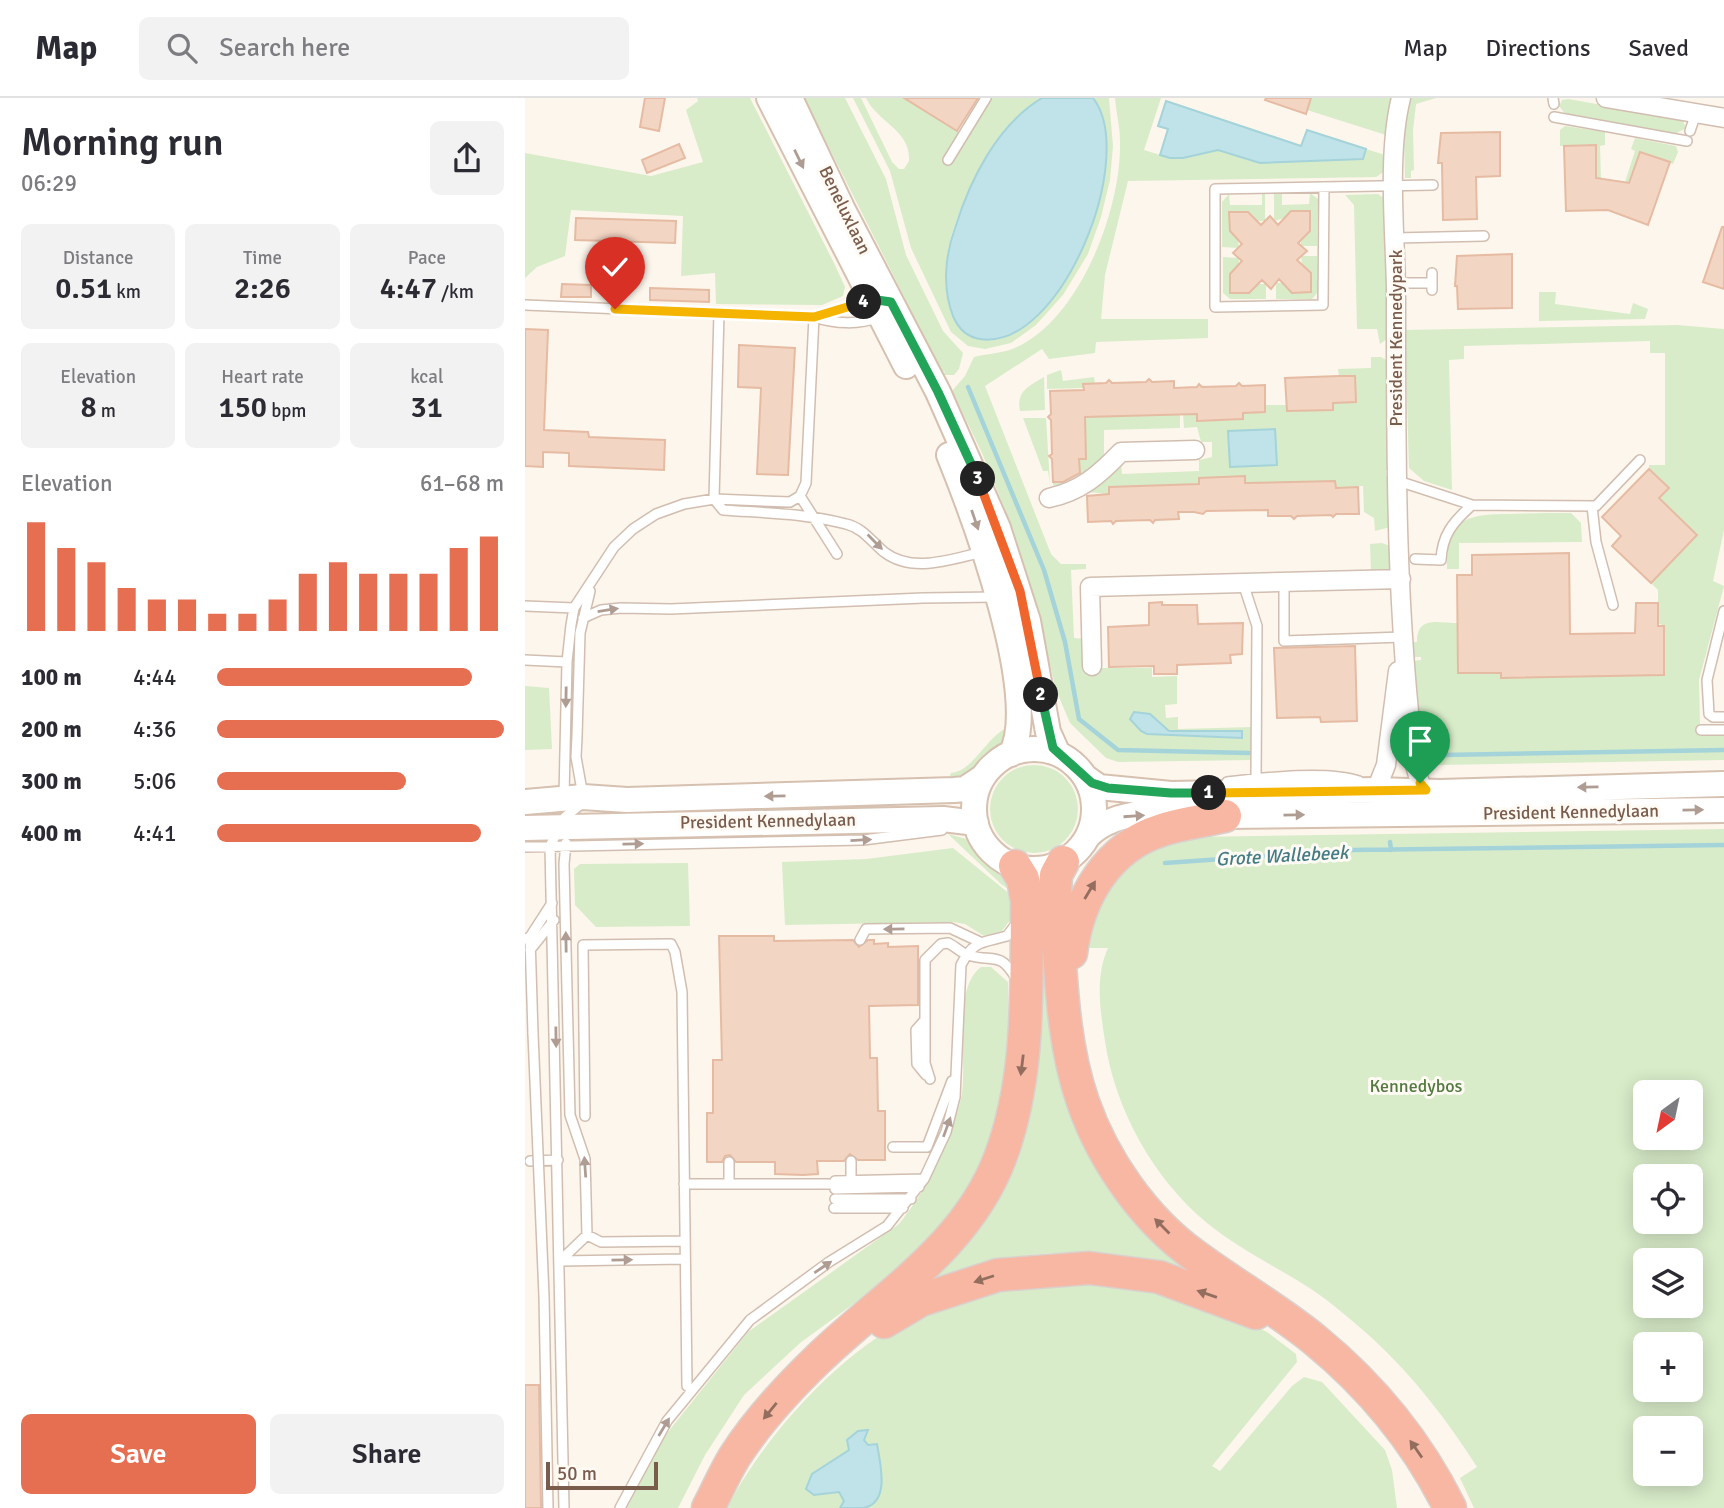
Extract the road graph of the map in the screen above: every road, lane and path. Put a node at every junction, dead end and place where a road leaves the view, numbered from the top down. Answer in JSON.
{"nodes":[{"id":1,"x":769,"y":98,"type":"edge"},
{"id":2,"x":790,"y":98,"type":"edge"},
{"id":3,"x":986,"y":98,"type":"edge"},
{"id":4,"x":1401,"y":98,"type":"edge"},
{"id":5,"x":1606,"y":98,"type":"edge"},
{"id":6,"x":1696,"y":113,"type":"junction"},
{"id":7,"x":1554,"y":117,"type":"dead end"},
{"id":8,"x":1724,"y":118,"type":"edge"},
{"id":9,"x":1691,"y":131,"type":"dead end"},
{"id":10,"x":1687,"y":141,"type":"dead end"},
{"id":11,"x":948,"y":160,"type":"dead end"},
{"id":12,"x":1433,"y":185,"type":"dead end"},
{"id":13,"x":1324,"y":187,"type":"junction"},
{"id":14,"x":1395,"y":187,"type":"junction"},
{"id":15,"x":1485,"y":236,"type":"dead end"},
{"id":16,"x":1395,"y":238,"type":"junction"},
{"id":17,"x":1432,"y":282,"type":"dead end"},
{"id":18,"x":1396,"y":283,"type":"junction"},
{"id":19,"x":525,"y":305,"type":"edge"},
{"id":20,"x":880,"y":306,"type":"junction"},
{"id":21,"x":719,"y":313,"type":"junction"},
{"id":22,"x":814,"y":317,"type":"junction"},
{"id":23,"x":1195,"y":450,"type":"dead end"},
{"id":24,"x":1640,"y":460,"type":"dead end"},
{"id":25,"x":1398,"y":481,"type":"junction"},
{"id":26,"x":800,"y":496,"type":"junction"},
{"id":27,"x":1049,"y":498,"type":"dead end"},
{"id":28,"x":714,"y":499,"type":"junction"},
{"id":29,"x":1472,"y":505,"type":"junction"},
{"id":30,"x":1592,"y":506,"type":"junction"},
{"id":31,"x":814,"y":515,"type":"junction"},
{"id":32,"x":986,"y":551,"type":"junction"},
{"id":33,"x":837,"y":554,"type":"dead end"},
{"id":34,"x":1415,"y":559,"type":"dead end"},
{"id":35,"x":1401,"y":579,"type":"junction"},
{"id":36,"x":1284,"y":582,"type":"junction"},
{"id":37,"x":1243,"y":583,"type":"junction"},
{"id":38,"x":591,"y":585,"type":"junction"},
{"id":39,"x":999,"y":597,"type":"junction"},
{"id":40,"x":525,"y":606,"type":"edge"},
{"id":41,"x":1613,"y":606,"type":"dead end"},
{"id":42,"x":574,"y":608,"type":"junction"},
{"id":43,"x":1724,"y":611,"type":"edge"},
{"id":44,"x":583,"y":618,"type":"junction"},
{"id":45,"x":1403,"y":637,"type":"junction"},
{"id":46,"x":525,"y":660,"type":"edge"},
{"id":47,"x":567,"y":662,"type":"junction"},
{"id":48,"x":1091,"y":666,"type":"dead end"},
{"id":49,"x":1724,"y":717,"type":"edge"},
{"id":50,"x":1701,"y":730,"type":"dead end"},
{"id":51,"x":1724,"y":730,"type":"edge"},
{"id":52,"x":1011,"y":754,"type":"junction"},
{"id":53,"x":1058,"y":754,"type":"junction"},
{"id":54,"x":983,"y":777,"type":"junction"},
{"id":55,"x":1085,"y":777,"type":"junction"},
{"id":56,"x":1256,"y":778,"type":"junction"},
{"id":57,"x":1724,"y":784,"type":"edge"},
{"id":58,"x":1118,"y":789,"type":"junction"},
{"id":59,"x":1376,"y":790,"type":"junction"},
{"id":60,"x":1426,"y":790,"type":"junction"},
{"id":61,"x":573,"y":798,"type":"junction"},
{"id":62,"x":627,"y":800,"type":"junction"},
{"id":63,"x":525,"y":802,"type":"edge"},
{"id":64,"x":1724,"y":810,"type":"edge"},
{"id":65,"x":1226,"y":816,"type":"junction"},
{"id":66,"x":978,"y":829,"type":"junction"},
{"id":67,"x":526,"y":834,"type":"edge"},
{"id":68,"x":563,"y":835,"type":"junction"},
{"id":69,"x":1089,"y":836,"type":"junction"},
{"id":70,"x":1063,"y":862,"type":"junction"},
{"id":71,"x":1015,"y":866,"type":"junction"},
{"id":72,"x":1027,"y":901,"type":"junction"},
{"id":73,"x":552,"y":902,"type":"junction"},
{"id":74,"x":554,"y":920,"type":"junction"},
{"id":75,"x":925,"y":929,"type":"junction"},
{"id":76,"x":527,"y":938,"type":"edge"},
{"id":77,"x":860,"y":940,"type":"dead end"},
{"id":78,"x":980,"y":942,"type":"junction"},
{"id":79,"x":935,"y":949,"type":"junction"},
{"id":80,"x":528,"y":950,"type":"edge"},
{"id":81,"x":966,"y":955,"type":"junction"},
{"id":82,"x":1026,"y":997,"type":"junction"},
{"id":83,"x":1064,"y":1003,"type":"junction"},
{"id":84,"x":957,"y":1062,"type":"junction"},
{"id":85,"x":930,"y":1079,"type":"dead end"},
{"id":86,"x":585,"y":1116,"type":"dead end"},
{"id":87,"x":931,"y":1139,"type":"junction"},
{"id":88,"x":894,"y":1147,"type":"dead end"},
{"id":89,"x":936,"y":1153,"type":"junction"},
{"id":90,"x":558,"y":1160,"type":"junction"},
{"id":91,"x":530,"y":1161,"type":"dead end"},
{"id":92,"x":851,"y":1161,"type":"dead end"},
{"id":93,"x":729,"y":1162,"type":"dead end"},
{"id":94,"x":851,"y":1181,"type":"junction"},
{"id":95,"x":922,"y":1183,"type":"junction"},
{"id":96,"x":684,"y":1184,"type":"junction"},
{"id":97,"x":729,"y":1184,"type":"junction"},
{"id":98,"x":835,"y":1192,"type":"junction"},
{"id":99,"x":911,"y":1199,"type":"junction"},
{"id":100,"x":903,"y":1208,"type":"junction"},
{"id":101,"x":587,"y":1235,"type":"junction"},
{"id":102,"x":684,"y":1241,"type":"junction"},
{"id":103,"x":684,"y":1259,"type":"junction"},
{"id":104,"x":560,"y":1261,"type":"junction"},
{"id":105,"x":1314,"y":1340,"type":"junction"},
{"id":106,"x":816,"y":1361,"type":"junction"},
{"id":107,"x":691,"y":1390,"type":"junction"},
{"id":108,"x":548,"y":1508,"type":"edge"},
{"id":109,"x":564,"y":1508,"type":"edge"},
{"id":110,"x":620,"y":1508,"type":"edge"},
{"id":111,"x":708,"y":1508,"type":"edge"},
{"id":112,"x":1450,"y":1508,"type":"edge"}],
"edges":[{"from":1,"to":20,"type":"main road","name":"Beneluxlaan","one_way":true},
{"from":2,"to":20,"type":"main road","name":"Beneluxlaan"},
{"from":3,"to":11,"type":"lane"},
{"from":4,"to":14,"type":"street","name":"President Kennedypark"},
{"from":5,"to":6,"type":"street"},
{"from":6,"to":8,"type":"street"},
{"from":6,"to":9,"type":"lane"},
{"from":7,"to":10,"type":"lane"},
{"from":12,"to":14,"type":"lane"},
{"from":13,"to":13,"type":"lane"},
{"from":13,"to":14,"type":"lane"},
{"from":14,"to":16,"type":"street","name":"President Kennedypark"},
{"from":15,"to":16,"type":"lane"},
{"from":16,"to":18,"type":"street","name":"President Kennedypark"},
{"from":17,"to":18,"type":"lane"},
{"from":18,"to":25,"type":"street","name":"President Kennedypark"},
{"from":19,"to":21,"type":"lane"},
{"from":20,"to":22,"type":"lane"},
{"from":20,"to":22,"type":"lane"},
{"from":20,"to":32,"type":"main road","name":"Beneluxlaan","one_way":true},
{"from":20,"to":53,"type":"main road","name":"Beneluxlaan"},
{"from":21,"to":22,"type":"lane"},
{"from":21,"to":28,"type":"lane"},
{"from":22,"to":26,"type":"lane"},
{"from":23,"to":27,"type":"street"},
{"from":24,"to":30,"type":"lane"},
{"from":25,"to":29,"type":"lane"},
{"from":25,"to":35,"type":"street","name":"President Kennedypark"},
{"from":26,"to":28,"type":"lane"},
{"from":26,"to":31,"type":"lane"},
{"from":28,"to":31,"type":"lane"},
{"from":28,"to":38,"type":"lane"},
{"from":29,"to":30,"type":"lane"},
{"from":29,"to":34,"type":"lane"},
{"from":30,"to":41,"type":"lane"},
{"from":31,"to":32,"type":"lane","one_way":true},
{"from":31,"to":33,"type":"lane"},
{"from":32,"to":39,"type":"main road","name":"Beneluxlaan"},
{"from":35,"to":36,"type":"street"},
{"from":35,"to":45,"type":"street","name":"President Kennedypark"},
{"from":36,"to":37,"type":"street"},
{"from":36,"to":45,"type":"lane"},
{"from":37,"to":48,"type":"street"},
{"from":37,"to":56,"type":"lane"},
{"from":38,"to":42,"type":"lane"},
{"from":38,"to":44,"type":"lane"},
{"from":44,"to":39,"type":"lane","one_way":true},
{"from":39,"to":52,"type":"main road","name":"Beneluxlaan"},
{"from":40,"to":42,"type":"lane"},
{"from":42,"to":47,"type":"lane"},
{"from":43,"to":49,"type":"lane"},
{"from":44,"to":61,"type":"lane"},
{"from":45,"to":59,"type":"street","name":"President Kennedypark"},
{"from":45,"to":60,"type":"street","name":"President Kennedypark"},
{"from":46,"to":47,"type":"lane"},
{"from":47,"to":61,"type":"lane","one_way":true},
{"from":50,"to":51,"type":"lane"},
{"from":52,"to":53,"type":"main road"},
{"from":52,"to":54,"type":"main road"},
{"from":53,"to":55,"type":"main road"},
{"from":54,"to":62,"type":"main road","name":"President Kennedylaan","one_way":true},
{"from":54,"to":66,"type":"main road"},
{"from":55,"to":58,"type":"main road","name":"President Kennedylaan"},
{"from":55,"to":69,"type":"main road"},
{"from":56,"to":58,"type":"lane"},
{"from":56,"to":59,"type":"lane"},
{"from":57,"to":60,"type":"main road","name":"President Kennedylaan","one_way":true},
{"from":58,"to":59,"type":"main road","name":"President Kennedylaan"},
{"from":59,"to":60,"type":"main road","name":"President Kennedylaan"},
{"from":61,"to":62,"type":"main road","name":"President Kennedylaan"},
{"from":61,"to":63,"type":"main road","name":"President Kennedylaan"},
{"from":62,"to":68,"type":"lane","name":"President Kennedylaan"},
{"from":65,"to":64,"type":"main road","name":"President Kennedylaan","one_way":true},
{"from":69,"to":65,"type":"main road","name":"President Kennedylaan","one_way":true},
{"from":83,"to":65,"type":"highway","one_way":true},
{"from":68,"to":66,"type":"main road","name":"President Kennedylaan","one_way":true},
{"from":66,"to":71,"type":"main road"},
{"from":67,"to":68,"type":"main road","name":"President Kennedylaan"},
{"from":68,"to":73,"type":"lane"},
{"from":101,"to":68,"type":"lane","one_way":true},
{"from":69,"to":70,"type":"main road"},
{"from":70,"to":71,"type":"main road"},
{"from":70,"to":83,"type":"highway"},
{"from":71,"to":72,"type":"highway"},
{"from":72,"to":78,"type":"lane"},
{"from":72,"to":82,"type":"highway"},
{"from":73,"to":74,"type":"lane"},
{"from":73,"to":76,"type":"lane"},
{"from":74,"to":80,"type":"lane"},
{"from":74,"to":90,"type":"lane","one_way":true},
{"from":75,"to":77,"type":"lane","one_way":true},
{"from":75,"to":78,"type":"lane"},
{"from":75,"to":79,"type":"lane"},
{"from":76,"to":80,"type":"lane"},
{"from":78,"to":81,"type":"lane"},
{"from":79,"to":81,"type":"lane"},
{"from":79,"to":85,"type":"lane"},
{"from":80,"to":108,"type":"lane","bridge":true},
{"from":81,"to":82,"type":"lane"},
{"from":81,"to":84,"type":"lane"},
{"from":82,"to":106,"type":"highway","one_way":true},
{"from":105,"to":83,"type":"highway","one_way":true},
{"from":84,"to":87,"type":"lane"},
{"from":89,"to":84,"type":"lane","one_way":true},
{"from":86,"to":96,"type":"lane"},
{"from":87,"to":88,"type":"lane"},
{"from":87,"to":89,"type":"lane"},
{"from":89,"to":95,"type":"lane"},
{"from":90,"to":91,"type":"lane"},
{"from":90,"to":104,"type":"lane"},
{"from":92,"to":94,"type":"lane"},
{"from":93,"to":97,"type":"lane"},
{"from":94,"to":95,"type":"lane"},
{"from":94,"to":98,"type":"lane"},
{"from":95,"to":98,"type":"lane"},
{"from":95,"to":99,"type":"lane"},
{"from":96,"to":97,"type":"lane"},
{"from":96,"to":102,"type":"lane"},
{"from":97,"to":98,"type":"lane"},
{"from":98,"to":99,"type":"lane"},
{"from":98,"to":100,"type":"lane"},
{"from":99,"to":100,"type":"lane"},
{"from":107,"to":100,"type":"lane","one_way":true},
{"from":101,"to":102,"type":"lane"},
{"from":101,"to":104,"type":"lane"},
{"from":102,"to":103,"type":"lane"},
{"from":104,"to":103,"type":"lane","one_way":true},
{"from":103,"to":107,"type":"lane"},
{"from":104,"to":109,"type":"lane"},
{"from":105,"to":106,"type":"highway","one_way":true},
{"from":112,"to":105,"type":"highway","one_way":true},
{"from":106,"to":111,"type":"highway","one_way":true},
{"from":110,"to":107,"type":"lane","one_way":true}]}
